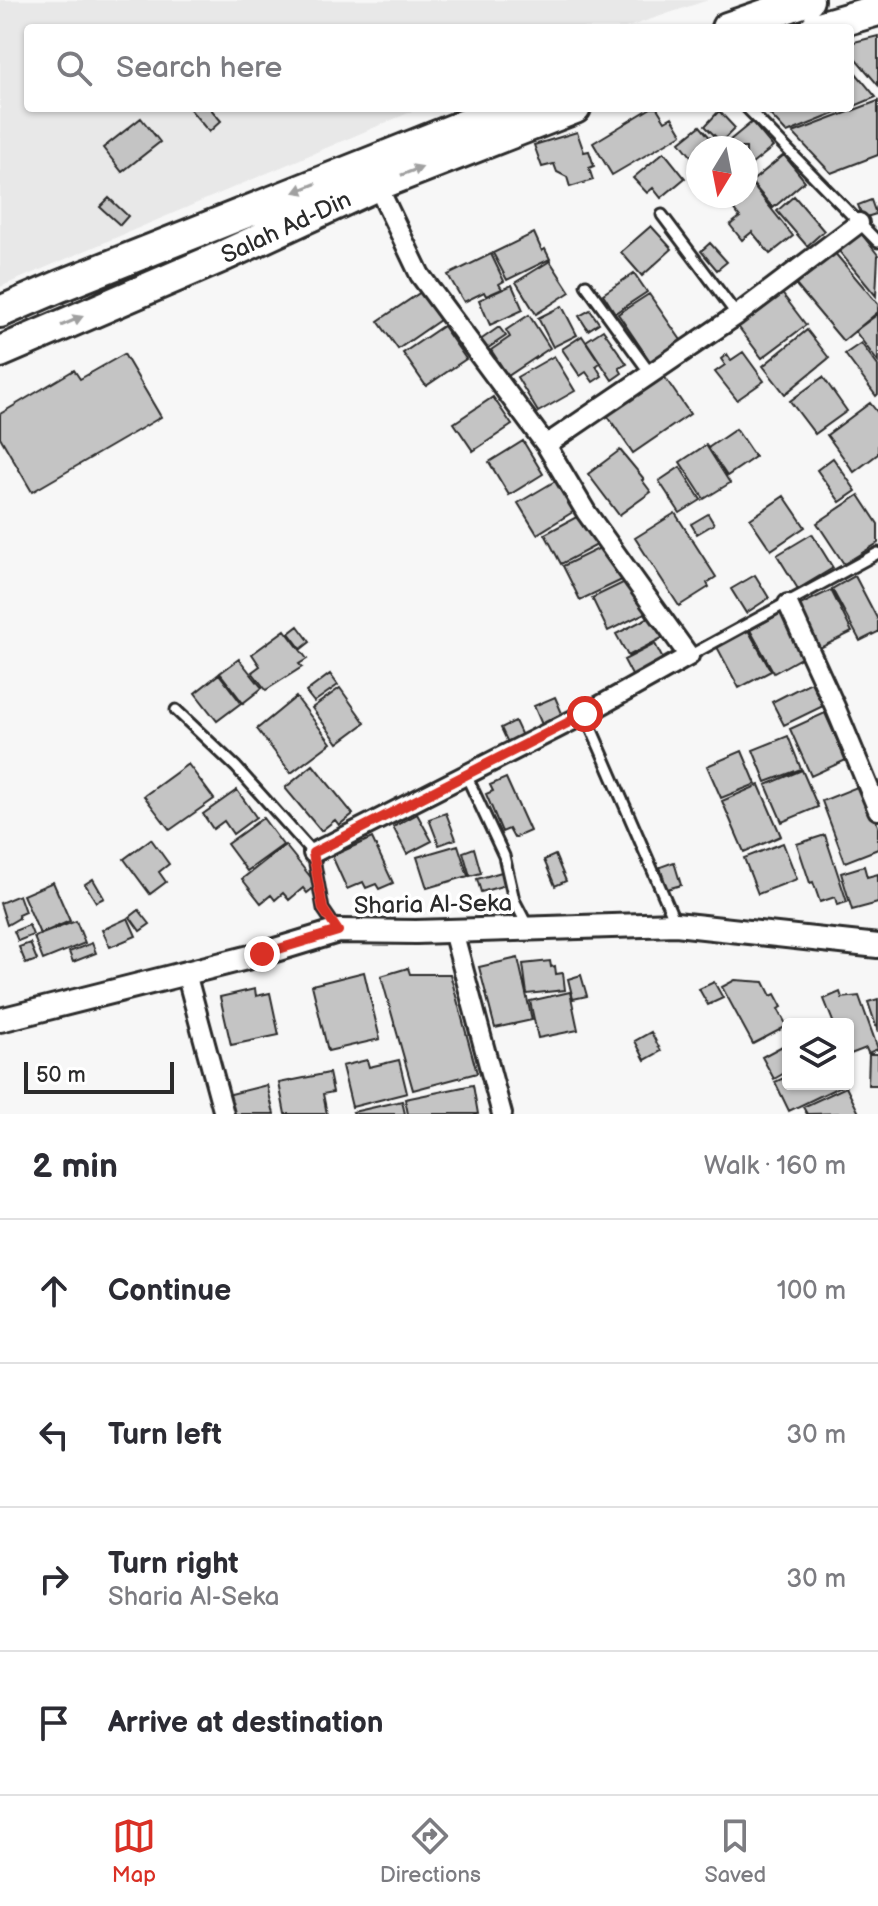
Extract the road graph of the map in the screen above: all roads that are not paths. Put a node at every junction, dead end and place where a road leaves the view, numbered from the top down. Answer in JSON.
{"nodes":[{"id":1,"x":808,"y":0,"type":"edge"},
{"id":2,"x":878,"y":10,"type":"edge"},
{"id":3,"x":739,"y":24,"type":"edge"},
{"id":4,"x":830,"y":24,"type":"edge"},
{"id":5,"x":498,"y":112,"type":"edge"},
{"id":6,"x":565,"y":112,"type":"edge"},
{"id":7,"x":751,"y":112,"type":"edge"},
{"id":8,"x":377,"y":185,"type":"junction"},
{"id":9,"x":662,"y":215,"type":"dead end"},
{"id":10,"x":868,"y":226,"type":"edge"},
{"id":11,"x":878,"y":242,"type":"edge"},
{"id":12,"x":586,"y":285,"type":"dead end"},
{"id":13,"x":0,"y":312,"type":"edge"},
{"id":14,"x":737,"y":315,"type":"junction"},
{"id":15,"x":0,"y":352,"type":"edge"},
{"id":16,"x":650,"y":373,"type":"junction"},
{"id":17,"x":546,"y":445,"type":"junction"},
{"id":18,"x":878,"y":553,"type":"edge"},
{"id":19,"x":788,"y":604,"type":"junction"},
{"id":20,"x":689,"y":656,"type":"junction"},
{"id":21,"x":176,"y":710,"type":"dead end"},
{"id":22,"x":585,"y":714,"type":"junction"},
{"id":23,"x":466,"y":775,"type":"junction"},
{"id":24,"x":878,"y":810,"type":"edge"},
{"id":25,"x":313,"y":853,"type":"junction"},
{"id":26,"x":676,"y":924,"type":"junction"},
{"id":27,"x":529,"y":928,"type":"junction"},
{"id":28,"x":338,"y":931,"type":"junction"},
{"id":29,"x":453,"y":931,"type":"junction"},
{"id":30,"x":878,"y":946,"type":"edge"},
{"id":31,"x":186,"y":973,"type":"junction"},
{"id":32,"x":0,"y":1020,"type":"edge"},
{"id":33,"x":224,"y":1114,"type":"edge"},
{"id":34,"x":502,"y":1114,"type":"edge"}],
"edges":[{"from":1,"to":3,"type":"highway"},
{"from":2,"to":4,"type":"highway"},
{"from":5,"to":13,"type":"highway","name":"Salah Ad-Din","one_way":true},
{"from":8,"to":6,"type":"highway","name":"Salah Ad-Din","one_way":true},
{"from":7,"to":10,"type":"lane"},
{"from":15,"to":8,"type":"highway","name":"Salah Ad-Din","one_way":true},
{"from":8,"to":17,"type":"street"},
{"from":9,"to":14,"type":"lane"},
{"from":10,"to":11,"type":"lane"},
{"from":10,"to":14,"type":"street"},
{"from":12,"to":16,"type":"lane"},
{"from":14,"to":16,"type":"street"},
{"from":16,"to":17,"type":"street"},
{"from":17,"to":20,"type":"street"},
{"from":18,"to":19,"type":"lane"},
{"from":19,"to":20,"type":"lane"},
{"from":19,"to":24,"type":"street"},
{"from":20,"to":22,"type":"street"},
{"from":21,"to":25,"type":"lane"},
{"from":22,"to":23,"type":"street"},
{"from":22,"to":26,"type":"lane"},
{"from":23,"to":25,"type":"street"},
{"from":23,"to":27,"type":"lane"},
{"from":25,"to":28,"type":"lane"},
{"from":26,"to":27,"type":"street","name":"Sharia Al-Seka"},
{"from":26,"to":30,"type":"street","name":"Sharia Al-Seka"},
{"from":27,"to":29,"type":"street","name":"Sharia Al-Seka"},
{"from":28,"to":29,"type":"street","name":"Sharia Al-Seka"},
{"from":28,"to":31,"type":"street","name":"Sharia Al-Seka"},
{"from":29,"to":34,"type":"street"},
{"from":31,"to":32,"type":"street","name":"Sharia Al-Seka"},
{"from":31,"to":33,"type":"street"}]}
